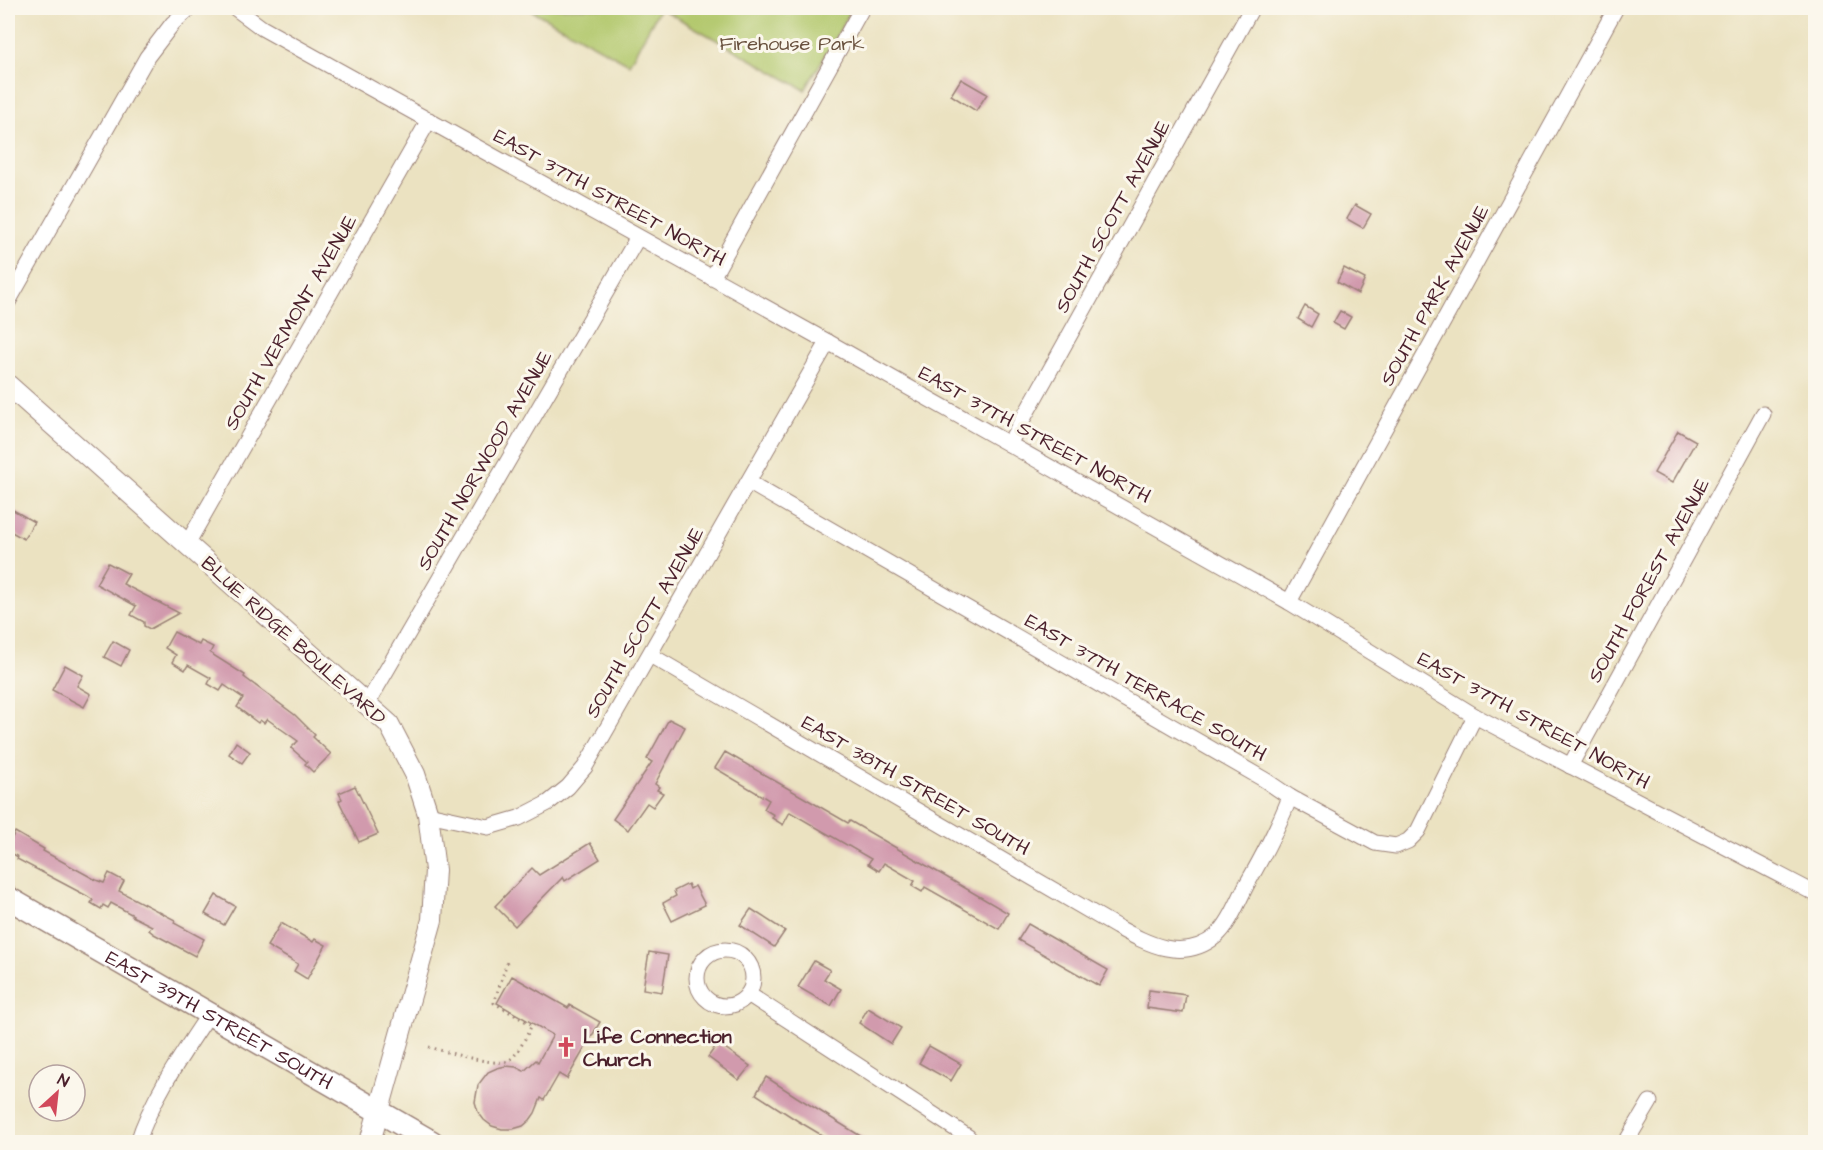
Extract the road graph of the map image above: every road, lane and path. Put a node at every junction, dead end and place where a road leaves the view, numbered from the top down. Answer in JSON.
{"nodes":[{"id":1,"x":190,"y":8,"type":"edge"},
{"id":2,"x":235,"y":8,"type":"edge"},
{"id":3,"x":862,"y":8,"type":"edge"},
{"id":4,"x":1250,"y":8,"type":"edge"},
{"id":5,"x":1617,"y":8,"type":"edge"},
{"id":6,"x":429,"y":120,"type":"junction"},
{"id":7,"x":638,"y":237,"type":"junction"},
{"id":8,"x":712,"y":278,"type":"junction"},
{"id":9,"x":8,"y":302,"type":"edge"},
{"id":10,"x":828,"y":342,"type":"junction"},
{"id":11,"x":8,"y":385,"type":"edge"},
{"id":12,"x":1763,"y":414,"type":"dead end"},
{"id":13,"x":1009,"y":444,"type":"junction"},
{"id":14,"x":748,"y":482,"type":"junction"},
{"id":15,"x":187,"y":544,"type":"junction"},
{"id":16,"x":1289,"y":602,"type":"junction"},
{"id":17,"x":650,"y":655,"type":"junction"},
{"id":18,"x":366,"y":704,"type":"junction"},
{"id":19,"x":1473,"y":719,"type":"junction"},
{"id":20,"x":1570,"y":766,"type":"junction"},
{"id":21,"x":1290,"y":797,"type":"junction"},
{"id":22,"x":428,"y":814,"type":"junction"},
{"id":23,"x":1815,"y":894,"type":"edge"},
{"id":24,"x":8,"y":898,"type":"edge"},
{"id":25,"x":508,"y":959,"type":"dead end"},
{"id":26,"x":748,"y":994,"type":"dead end"},
{"id":27,"x":209,"y":1014,"type":"junction"},
{"id":28,"x":429,"y":1047,"type":"dead end"},
{"id":29,"x":1650,"y":1102,"type":"dead end"},
{"id":30,"x":379,"y":1111,"type":"junction"},
{"id":31,"x":138,"y":1143,"type":"edge"},
{"id":32,"x":370,"y":1143,"type":"edge"},
{"id":33,"x":432,"y":1143,"type":"edge"},
{"id":34,"x":972,"y":1143,"type":"edge"},
{"id":35,"x":1626,"y":1143,"type":"edge"}],
"edges":[{"from":1,"to":9,"type":"street"},
{"from":2,"to":6,"type":"street","name":"EAST 37TH STREET NORTH"},
{"from":3,"to":8,"type":"street"},
{"from":4,"to":13,"type":"street","name":"SOUTH SCOTT AVENUE"},
{"from":5,"to":16,"type":"street","name":"SOUTH PARK AVENUE"},
{"from":6,"to":7,"type":"street","name":"EAST 37TH STREET NORTH"},
{"from":6,"to":15,"type":"street","name":"SOUTH VERMONT AVENUE"},
{"from":7,"to":8,"type":"street","name":"EAST 37TH STREET NORTH"},
{"from":7,"to":18,"type":"street","name":"SOUTH NORWOOD AVENUE"},
{"from":8,"to":10,"type":"street","name":"EAST 37TH STREET NORTH"},
{"from":10,"to":13,"type":"street","name":"EAST 37TH STREET NORTH"},
{"from":10,"to":14,"type":"street","name":"SOUTH SCOTT AVENUE"},
{"from":11,"to":15,"type":"street","name":"BLUE RIDGE BOULEVARD"},
{"from":12,"to":20,"type":"street","name":"SOUTH FOREST AVENUE"},
{"from":13,"to":16,"type":"street","name":"EAST 37TH STREET NORTH"},
{"from":14,"to":17,"type":"street","name":"SOUTH SCOTT AVENUE"},
{"from":14,"to":21,"type":"street","name":"EAST 37TH TERRACE SOUTH"},
{"from":15,"to":18,"type":"street","name":"BLUE RIDGE BOULEVARD"},
{"from":16,"to":19,"type":"street","name":"EAST 37TH STREET NORTH"},
{"from":17,"to":21,"type":"street","name":"EAST 38TH STREET SOUTH"},
{"from":17,"to":22,"type":"street","name":"SOUTH SCOTT AVENUE"},
{"from":18,"to":22,"type":"street","name":"BLUE RIDGE BOULEVARD"},
{"from":19,"to":20,"type":"street","name":"EAST 37TH STREET NORTH"},
{"from":19,"to":21,"type":"street","name":"EAST 37TH TERRACE SOUTH"},
{"from":20,"to":23,"type":"street","name":"EAST 37TH STREET NORTH"},
{"from":22,"to":30,"type":"street","name":"BLUE RIDGE BOULEVARD"},
{"from":24,"to":27,"type":"main road","name":"EAST 39TH STREET SOUTH"},
{"from":25,"to":28,"type":"path"},
{"from":26,"to":34,"type":"street"},
{"from":27,"to":30,"type":"main road","name":"EAST 39TH STREET SOUTH"},
{"from":27,"to":31,"type":"street"},
{"from":29,"to":35,"type":"street"},
{"from":30,"to":32,"type":"street","name":"BLUE RIDGE BOULEVARD"},
{"from":30,"to":33,"type":"main road","name":"EAST 39TH STREET SOUTH"}]}
